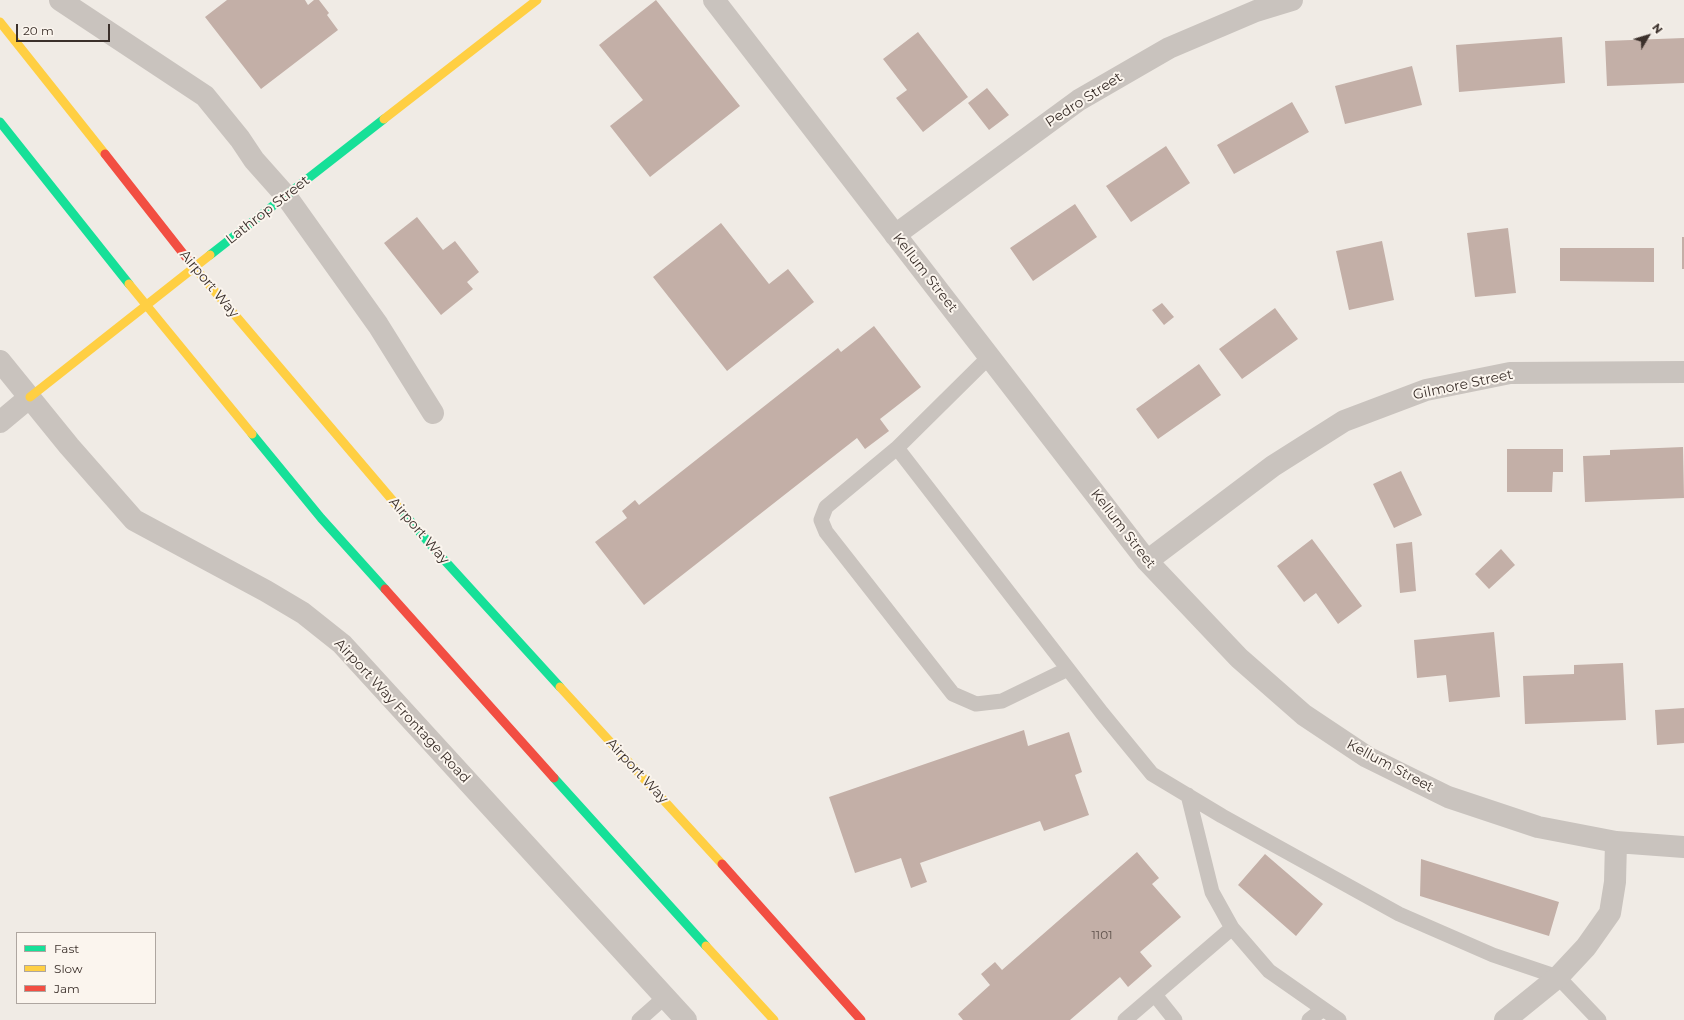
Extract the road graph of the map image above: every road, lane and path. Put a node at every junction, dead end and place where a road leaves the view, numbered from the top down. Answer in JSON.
{"nodes":[{"id":1,"x":60,"y":0,"type":"edge"},
{"id":2,"x":537,"y":0,"type":"edge"},
{"id":3,"x":714,"y":0,"type":"edge"},
{"id":4,"x":1292,"y":0,"type":"edge"},
{"id":5,"x":0,"y":22,"type":"edge"},
{"id":6,"x":0,"y":122,"type":"edge"},
{"id":7,"x":286,"y":196,"type":"junction"},
{"id":8,"x":895,"y":235,"type":"junction"},
{"id":9,"x":194,"y":267,"type":"junction"},
{"id":10,"x":146,"y":305,"type":"junction"},
{"id":11,"x":989,"y":356,"type":"junction"},
{"id":12,"x":0,"y":361,"type":"edge"},
{"id":13,"x":1684,"y":372,"type":"edge"},
{"id":14,"x":30,"y":398,"type":"junction"},
{"id":15,"x":433,"y":413,"type":"dead end"},
{"id":16,"x":0,"y":422,"type":"edge"},
{"id":17,"x":897,"y":448,"type":"junction"},
{"id":18,"x":1147,"y":561,"type":"junction"},
{"id":19,"x":1068,"y":669,"type":"junction"},
{"id":20,"x":1188,"y":795,"type":"junction"},
{"id":21,"x":1616,"y":842,"type":"junction"},
{"id":22,"x":1684,"y":847,"type":"edge"},
{"id":23,"x":1232,"y":928,"type":"junction"},
{"id":24,"x":1558,"y":977,"type":"junction"},
{"id":25,"x":1155,"y":995,"type":"junction"},
{"id":26,"x":665,"y":997,"type":"junction"},
{"id":27,"x":1323,"y":1009,"type":"junction"},
{"id":28,"x":639,"y":1020,"type":"edge"},
{"id":29,"x":686,"y":1020,"type":"edge"},
{"id":30,"x":774,"y":1020,"type":"edge"},
{"id":31,"x":861,"y":1020,"type":"edge"},
{"id":32,"x":1125,"y":1020,"type":"edge"},
{"id":33,"x":1175,"y":1020,"type":"edge"},
{"id":34,"x":1308,"y":1020,"type":"edge"},
{"id":35,"x":1339,"y":1020,"type":"edge"},
{"id":36,"x":1505,"y":1020,"type":"edge"},
{"id":37,"x":1599,"y":1020,"type":"edge"}],
"edges":[{"from":1,"to":7,"type":"street"},
{"from":2,"to":7,"type":"main road","name":"Lathrop Street"},
{"from":3,"to":8,"type":"street","name":"Kellum Street"},
{"from":4,"to":8,"type":"street","name":"Pedro Street"},
{"from":5,"to":9,"type":"main road","name":"Airport Way"},
{"from":6,"to":10,"type":"main road"},
{"from":7,"to":9,"type":"main road","name":"Lathrop Street"},
{"from":7,"to":15,"type":"street"},
{"from":8,"to":11,"type":"street","name":"Kellum Street"},
{"from":9,"to":10,"type":"main road","name":"Lathrop Street"},
{"from":9,"to":31,"type":"main road","name":"Airport Way"},
{"from":10,"to":14,"type":"main road","name":"Lathrop Street"},
{"from":10,"to":30,"type":"main road"},
{"from":11,"to":17,"type":"lane"},
{"from":11,"to":18,"type":"street","name":"Kellum Street"},
{"from":12,"to":14,"type":"street","name":"Airport Way Frontage Road"},
{"from":13,"to":18,"type":"street","name":"Gilmore Street"},
{"from":14,"to":16,"type":"street","name":"Lathrop Street"},
{"from":14,"to":26,"type":"street","name":"Airport Way Frontage Road"},
{"from":17,"to":19,"type":"lane"},
{"from":17,"to":19,"type":"lane"},
{"from":18,"to":21,"type":"street","name":"Kellum Street"},
{"from":19,"to":20,"type":"lane"},
{"from":20,"to":23,"type":"lane"},
{"from":20,"to":24,"type":"lane"},
{"from":21,"to":22,"type":"street","name":"Kellum Street"},
{"from":21,"to":24,"type":"street"},
{"from":23,"to":25,"type":"lane"},
{"from":23,"to":27,"type":"lane"},
{"from":24,"to":36,"type":"street"},
{"from":24,"to":37,"type":"lane"},
{"from":25,"to":32,"type":"lane"},
{"from":25,"to":33,"type":"lane"},
{"from":26,"to":28,"type":"lane"},
{"from":26,"to":29,"type":"street","name":"Airport Way Frontage Road"},
{"from":27,"to":34,"type":"lane"},
{"from":27,"to":35,"type":"lane"}]}
